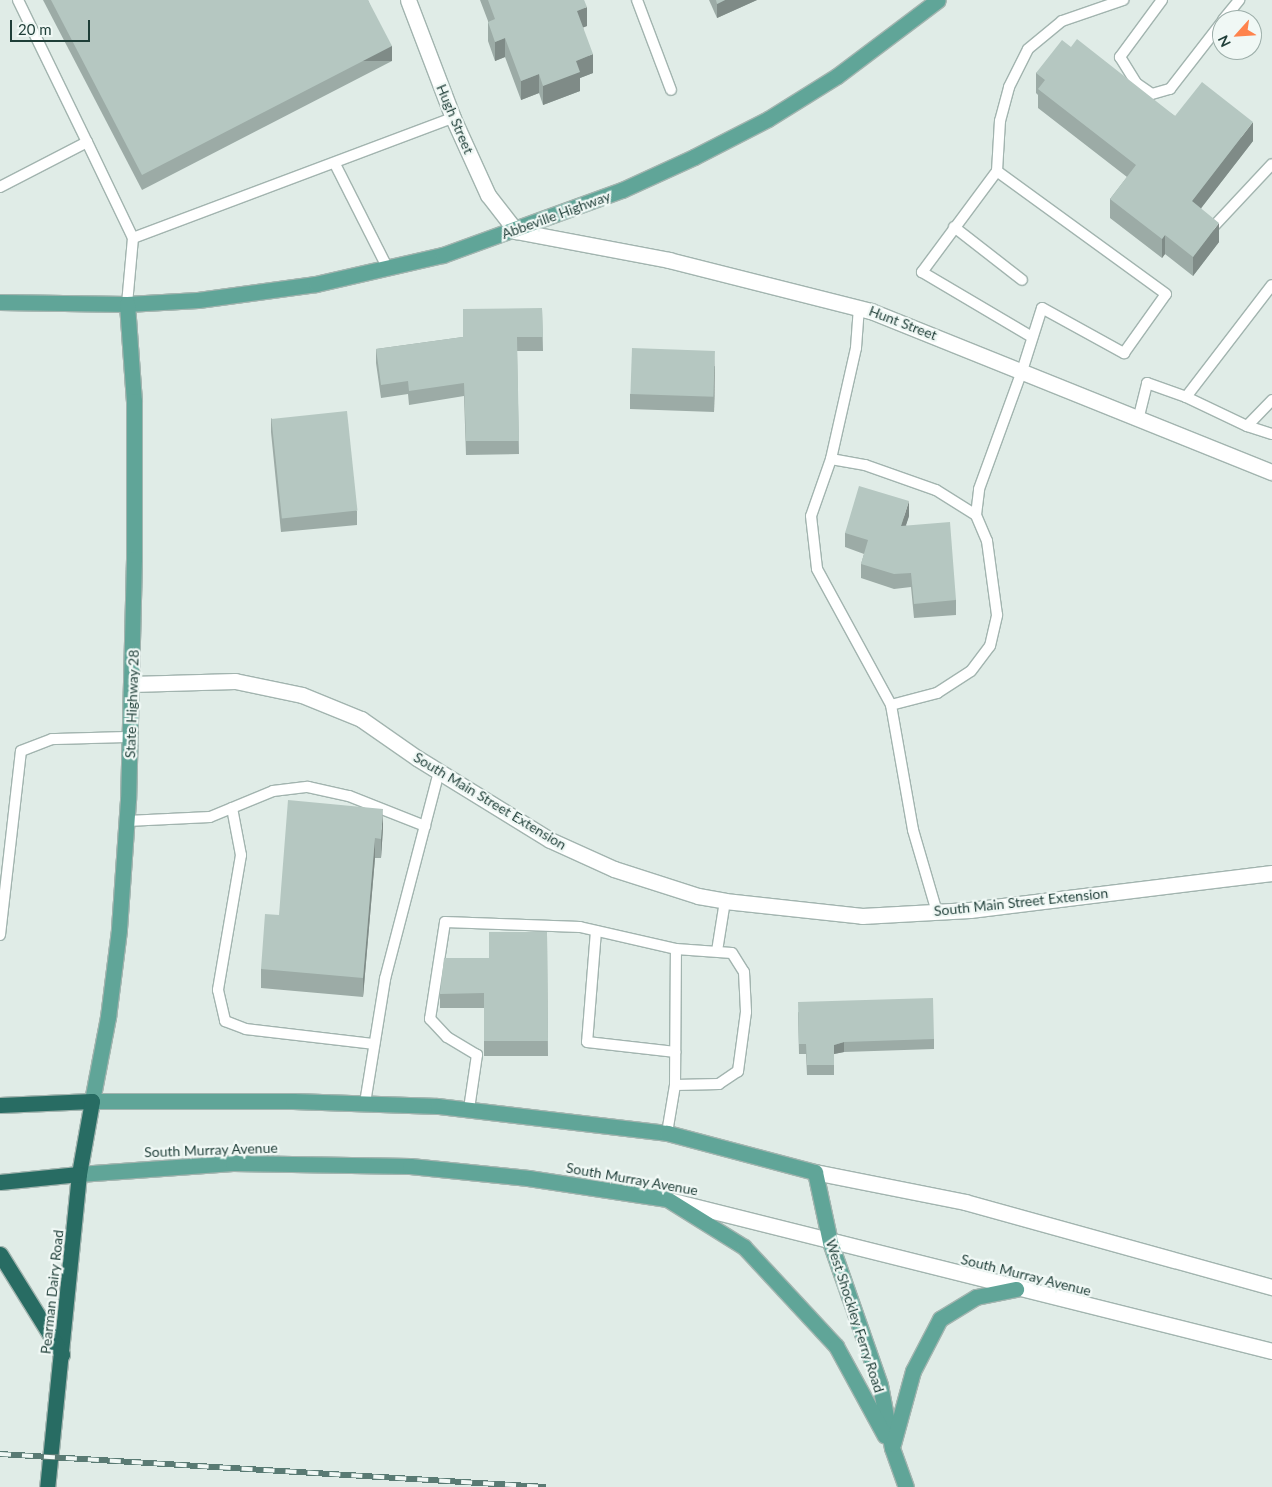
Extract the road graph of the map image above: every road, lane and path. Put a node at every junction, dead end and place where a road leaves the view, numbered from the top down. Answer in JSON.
{"nodes":[{"id":1,"x":18,"y":0,"type":"edge"},
{"id":2,"x":408,"y":0,"type":"edge"},
{"id":3,"x":637,"y":0,"type":"edge"},
{"id":4,"x":938,"y":0,"type":"edge"},
{"id":5,"x":1122,"y":0,"type":"edge"},
{"id":6,"x":1162,"y":0,"type":"edge"},
{"id":7,"x":1239,"y":0,"type":"edge"},
{"id":8,"x":1231,"y":10,"type":"edge"},
{"id":9,"x":1212,"y":35,"type":"edge"},
{"id":10,"x":671,"y":90,"type":"dead end"},
{"id":11,"x":453,"y":118,"type":"junction"},
{"id":12,"x":87,"y":142,"type":"junction"},
{"id":13,"x":335,"y":164,"type":"junction"},
{"id":14,"x":1272,"y":164,"type":"edge"},
{"id":15,"x":997,"y":171,"type":"junction"},
{"id":16,"x":0,"y":187,"type":"edge"},
{"id":17,"x":1214,"y":225,"type":"edge"},
{"id":18,"x":954,"y":227,"type":"junction"},
{"id":19,"x":516,"y":231,"type":"junction"},
{"id":20,"x":133,"y":238,"type":"junction"},
{"id":21,"x":388,"y":269,"type":"junction"},
{"id":22,"x":1022,"y":280,"type":"dead end"},
{"id":23,"x":1272,"y":285,"type":"edge"},
{"id":24,"x":0,"y":302,"type":"edge"},
{"id":25,"x":127,"y":304,"type":"junction"},
{"id":26,"x":859,"y":307,"type":"junction"},
{"id":27,"x":1032,"y":337,"type":"junction"},
{"id":28,"x":1022,"y":370,"type":"junction"},
{"id":29,"x":1186,"y":397,"type":"junction"},
{"id":30,"x":1272,"y":400,"type":"edge"},
{"id":31,"x":1138,"y":420,"type":"junction"},
{"id":32,"x":1246,"y":426,"type":"junction"},
{"id":33,"x":1272,"y":434,"type":"edge"},
{"id":34,"x":831,"y":459,"type":"junction"},
{"id":35,"x":1272,"y":472,"type":"edge"},
{"id":36,"x":976,"y":515,"type":"junction"},
{"id":37,"x":132,"y":684,"type":"junction"},
{"id":38,"x":891,"y":705,"type":"junction"},
{"id":39,"x":130,"y":737,"type":"junction"},
{"id":40,"x":439,"y":772,"type":"junction"},
{"id":41,"x":232,"y":808,"type":"junction"},
{"id":42,"x":127,"y":821,"type":"junction"},
{"id":43,"x":425,"y":826,"type":"junction"},
{"id":44,"x":1272,"y":873,"type":"edge"},
{"id":45,"x":725,"y":901,"type":"junction"},
{"id":46,"x":937,"y":912,"type":"junction"},
{"id":47,"x":596,"y":931,"type":"junction"},
{"id":48,"x":0,"y":935,"type":"edge"},
{"id":49,"x":676,"y":949,"type":"junction"},
{"id":50,"x":716,"y":951,"type":"junction"},
{"id":51,"x":374,"y":1044,"type":"junction"},
{"id":52,"x":675,"y":1052,"type":"junction"},
{"id":53,"x":675,"y":1085,"type":"junction"},
{"id":54,"x":92,"y":1101,"type":"junction"},
{"id":55,"x":365,"y":1103,"type":"junction"},
{"id":56,"x":0,"y":1105,"type":"edge"},
{"id":57,"x":469,"y":1109,"type":"junction"},
{"id":58,"x":667,"y":1133,"type":"junction"},
{"id":59,"x":815,"y":1172,"type":"junction"},
{"id":60,"x":79,"y":1174,"type":"junction"},
{"id":61,"x":0,"y":1182,"type":"edge"},
{"id":62,"x":667,"y":1199,"type":"junction"},
{"id":63,"x":830,"y":1242,"type":"junction"},
{"id":64,"x":0,"y":1254,"type":"edge"},
{"id":65,"x":1272,"y":1287,"type":"edge"},
{"id":66,"x":1016,"y":1289,"type":"junction"},
{"id":67,"x":1272,"y":1351,"type":"edge"},
{"id":68,"x":62,"y":1354,"type":"junction"},
{"id":69,"x":892,"y":1448,"type":"junction"},
{"id":70,"x":47,"y":1487,"type":"edge"},
{"id":71,"x":906,"y":1487,"type":"edge"}],
"edges":[{"from":1,"to":12,"type":"lane"},
{"from":2,"to":11,"type":"street","name":"Hugh Street"},
{"from":3,"to":10,"type":"lane"},
{"from":4,"to":19,"type":"main road","name":"Abbeville Highway"},
{"from":5,"to":15,"type":"lane"},
{"from":6,"to":9,"type":"lane"},
{"from":7,"to":8,"type":"lane"},
{"from":11,"to":13,"type":"lane"},
{"from":11,"to":19,"type":"street","name":"Hugh Street"},
{"from":12,"to":16,"type":"lane"},
{"from":12,"to":20,"type":"lane"},
{"from":13,"to":20,"type":"lane"},
{"from":13,"to":21,"type":"lane"},
{"from":14,"to":17,"type":"lane"},
{"from":15,"to":18,"type":"lane"},
{"from":15,"to":27,"type":"lane"},
{"from":18,"to":22,"type":"lane"},
{"from":18,"to":27,"type":"lane"},
{"from":19,"to":21,"type":"main road","name":"Abbeville Highway"},
{"from":19,"to":26,"type":"street","name":"Hunt Street"},
{"from":20,"to":25,"type":"lane"},
{"from":21,"to":25,"type":"main road","name":"Abbeville Highway"},
{"from":23,"to":29,"type":"lane"},
{"from":24,"to":25,"type":"main road","name":"Abbeville Highway"},
{"from":25,"to":37,"type":"main road","name":"State Highway 28"},
{"from":26,"to":28,"type":"street","name":"Hunt Street"},
{"from":26,"to":34,"type":"lane"},
{"from":27,"to":28,"type":"lane"},
{"from":28,"to":31,"type":"street","name":"Hunt Street"},
{"from":28,"to":36,"type":"lane"},
{"from":29,"to":31,"type":"lane"},
{"from":29,"to":32,"type":"lane"},
{"from":30,"to":32,"type":"lane"},
{"from":31,"to":35,"type":"street","name":"Hunt Street"},
{"from":32,"to":33,"type":"lane"},
{"from":34,"to":36,"type":"lane"},
{"from":34,"to":38,"type":"lane"},
{"from":36,"to":38,"type":"lane"},
{"from":37,"to":39,"type":"main road","name":"State Highway 28"},
{"from":37,"to":40,"type":"street","name":"South Main Street Extension"},
{"from":38,"to":46,"type":"lane"},
{"from":39,"to":42,"type":"main road","name":"State Highway 28"},
{"from":39,"to":48,"type":"lane"},
{"from":40,"to":43,"type":"lane"},
{"from":40,"to":45,"type":"street","name":"South Main Street Extension"},
{"from":41,"to":42,"type":"lane"},
{"from":41,"to":43,"type":"lane"},
{"from":41,"to":51,"type":"lane"},
{"from":42,"to":54,"type":"main road","name":"State Highway 28"},
{"from":43,"to":51,"type":"lane"},
{"from":44,"to":46,"type":"street","name":"South Main Street Extension"},
{"from":45,"to":46,"type":"street","name":"South Main Street Extension"},
{"from":45,"to":50,"type":"lane"},
{"from":47,"to":49,"type":"lane"},
{"from":47,"to":52,"type":"lane"},
{"from":47,"to":57,"type":"lane"},
{"from":49,"to":50,"type":"lane"},
{"from":49,"to":52,"type":"lane"},
{"from":50,"to":53,"type":"lane"},
{"from":51,"to":55,"type":"lane"},
{"from":52,"to":53,"type":"lane"},
{"from":53,"to":58,"type":"lane"},
{"from":54,"to":55,"type":"main road"},
{"from":54,"to":56,"type":"highway"},
{"from":54,"to":60,"type":"highway","name":"Pearman Dairy Road"},
{"from":55,"to":57,"type":"main road"},
{"from":57,"to":58,"type":"main road"},
{"from":58,"to":59,"type":"main road"},
{"from":59,"to":63,"type":"main road","name":"West Shockley Ferry Road"},
{"from":59,"to":65,"type":"street"},
{"from":60,"to":61,"type":"highway","name":"South Murray Avenue"},
{"from":60,"to":62,"type":"main road","name":"South Murray Avenue"},
{"from":60,"to":68,"type":"highway","name":"Pearman Dairy Road"},
{"from":62,"to":63,"type":"street","name":"South Murray Avenue"},
{"from":62,"to":69,"type":"main road"},
{"from":63,"to":66,"type":"street","name":"South Murray Avenue"},
{"from":63,"to":69,"type":"main road","name":"West Shockley Ferry Road"},
{"from":64,"to":68,"type":"highway"},
{"from":66,"to":67,"type":"street","name":"South Murray Avenue"},
{"from":66,"to":69,"type":"main road"},
{"from":68,"to":70,"type":"highway","name":"Pearman Dairy Road"},
{"from":69,"to":71,"type":"main road","name":"West Shockley Ferry Road"}]}
